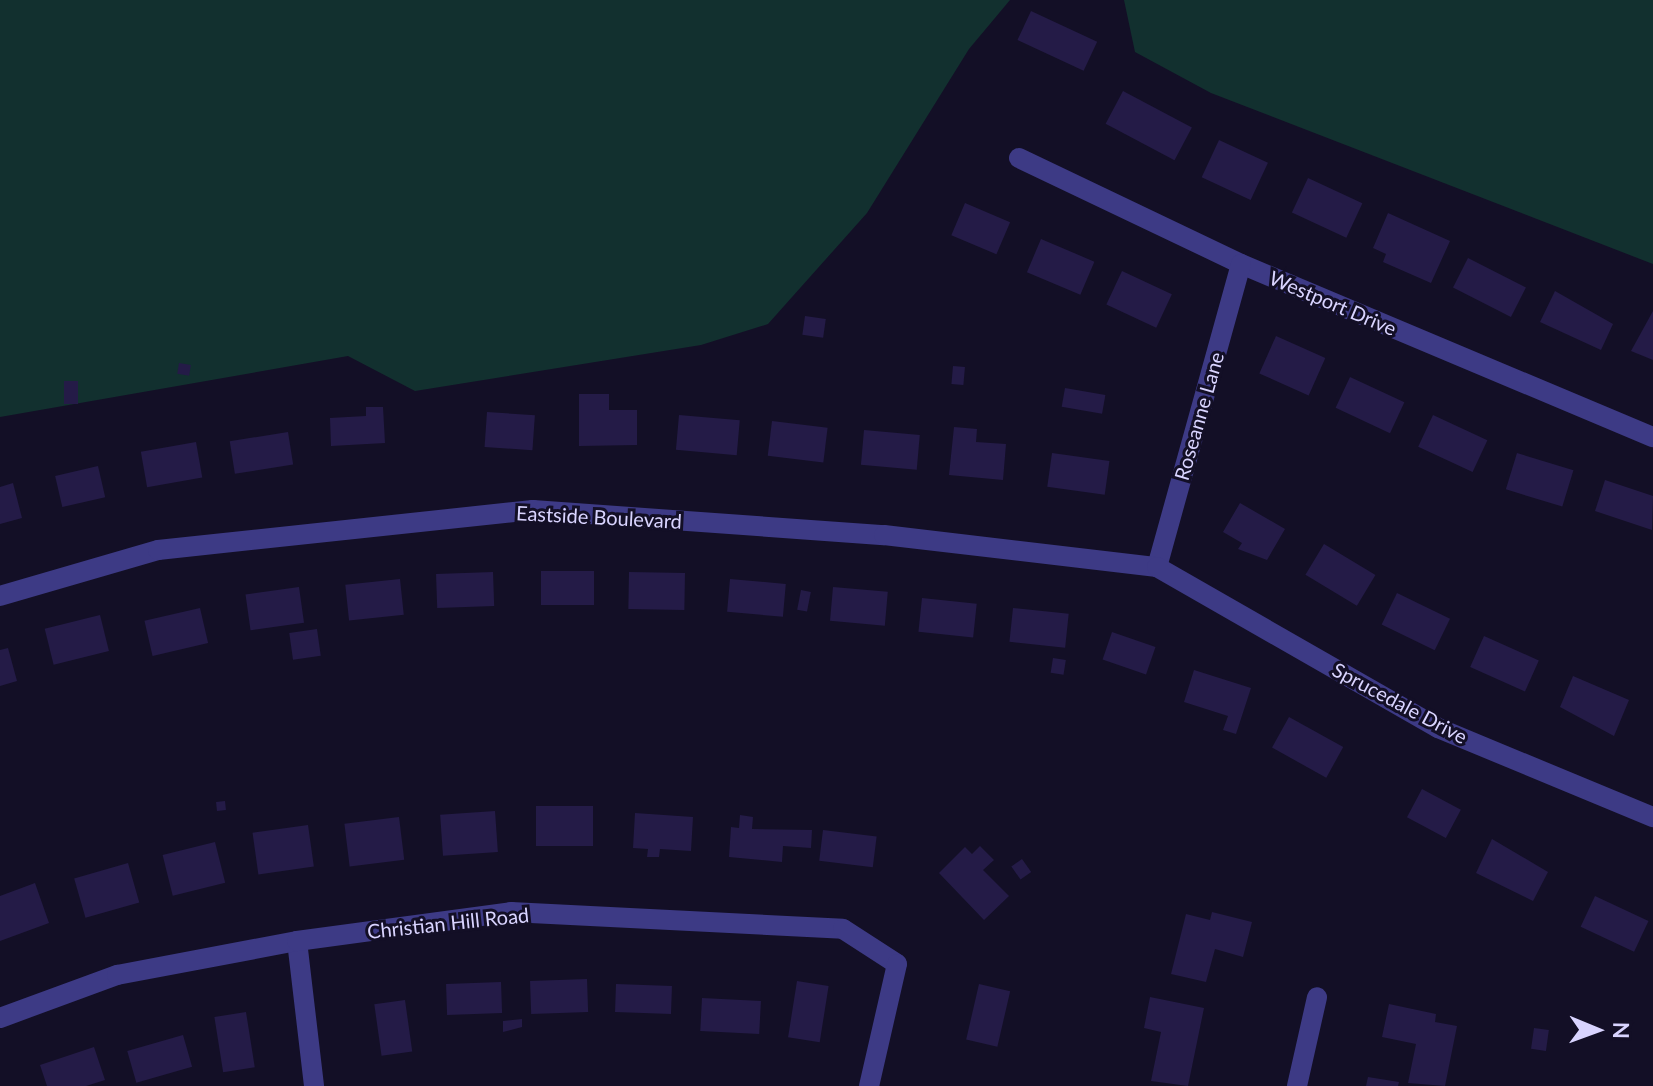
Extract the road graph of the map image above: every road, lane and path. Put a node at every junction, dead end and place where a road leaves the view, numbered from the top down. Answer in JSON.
{"nodes":[{"id":1,"x":1019,"y":158,"type":"dead end"},
{"id":2,"x":1241,"y":264,"type":"junction"},
{"id":3,"x":1653,"y":437,"type":"edge"},
{"id":4,"x":1157,"y":567,"type":"junction"},
{"id":5,"x":0,"y":596,"type":"edge"},
{"id":6,"x":1653,"y":817,"type":"edge"},
{"id":7,"x":297,"y":941,"type":"junction"},
{"id":8,"x":1317,"y":997,"type":"dead end"},
{"id":9,"x":0,"y":1018,"type":"edge"},
{"id":10,"x":314,"y":1086,"type":"edge"},
{"id":11,"x":869,"y":1086,"type":"edge"},
{"id":12,"x":1297,"y":1086,"type":"edge"}],
"edges":[{"from":1,"to":2,"type":"street","name":"Westport Drive"},
{"from":2,"to":3,"type":"street","name":"Westport Drive"},
{"from":2,"to":4,"type":"street","name":"Roseanne Lane"},
{"from":4,"to":5,"type":"street","name":"Eastside Boulevard"},
{"from":4,"to":6,"type":"street","name":"Sprucedale Drive"},
{"from":7,"to":9,"type":"street","name":"Christian Hill Road"},
{"from":7,"to":10,"type":"street"},
{"from":7,"to":11,"type":"street","name":"Christian Hill Road"},
{"from":8,"to":12,"type":"street"}]}
